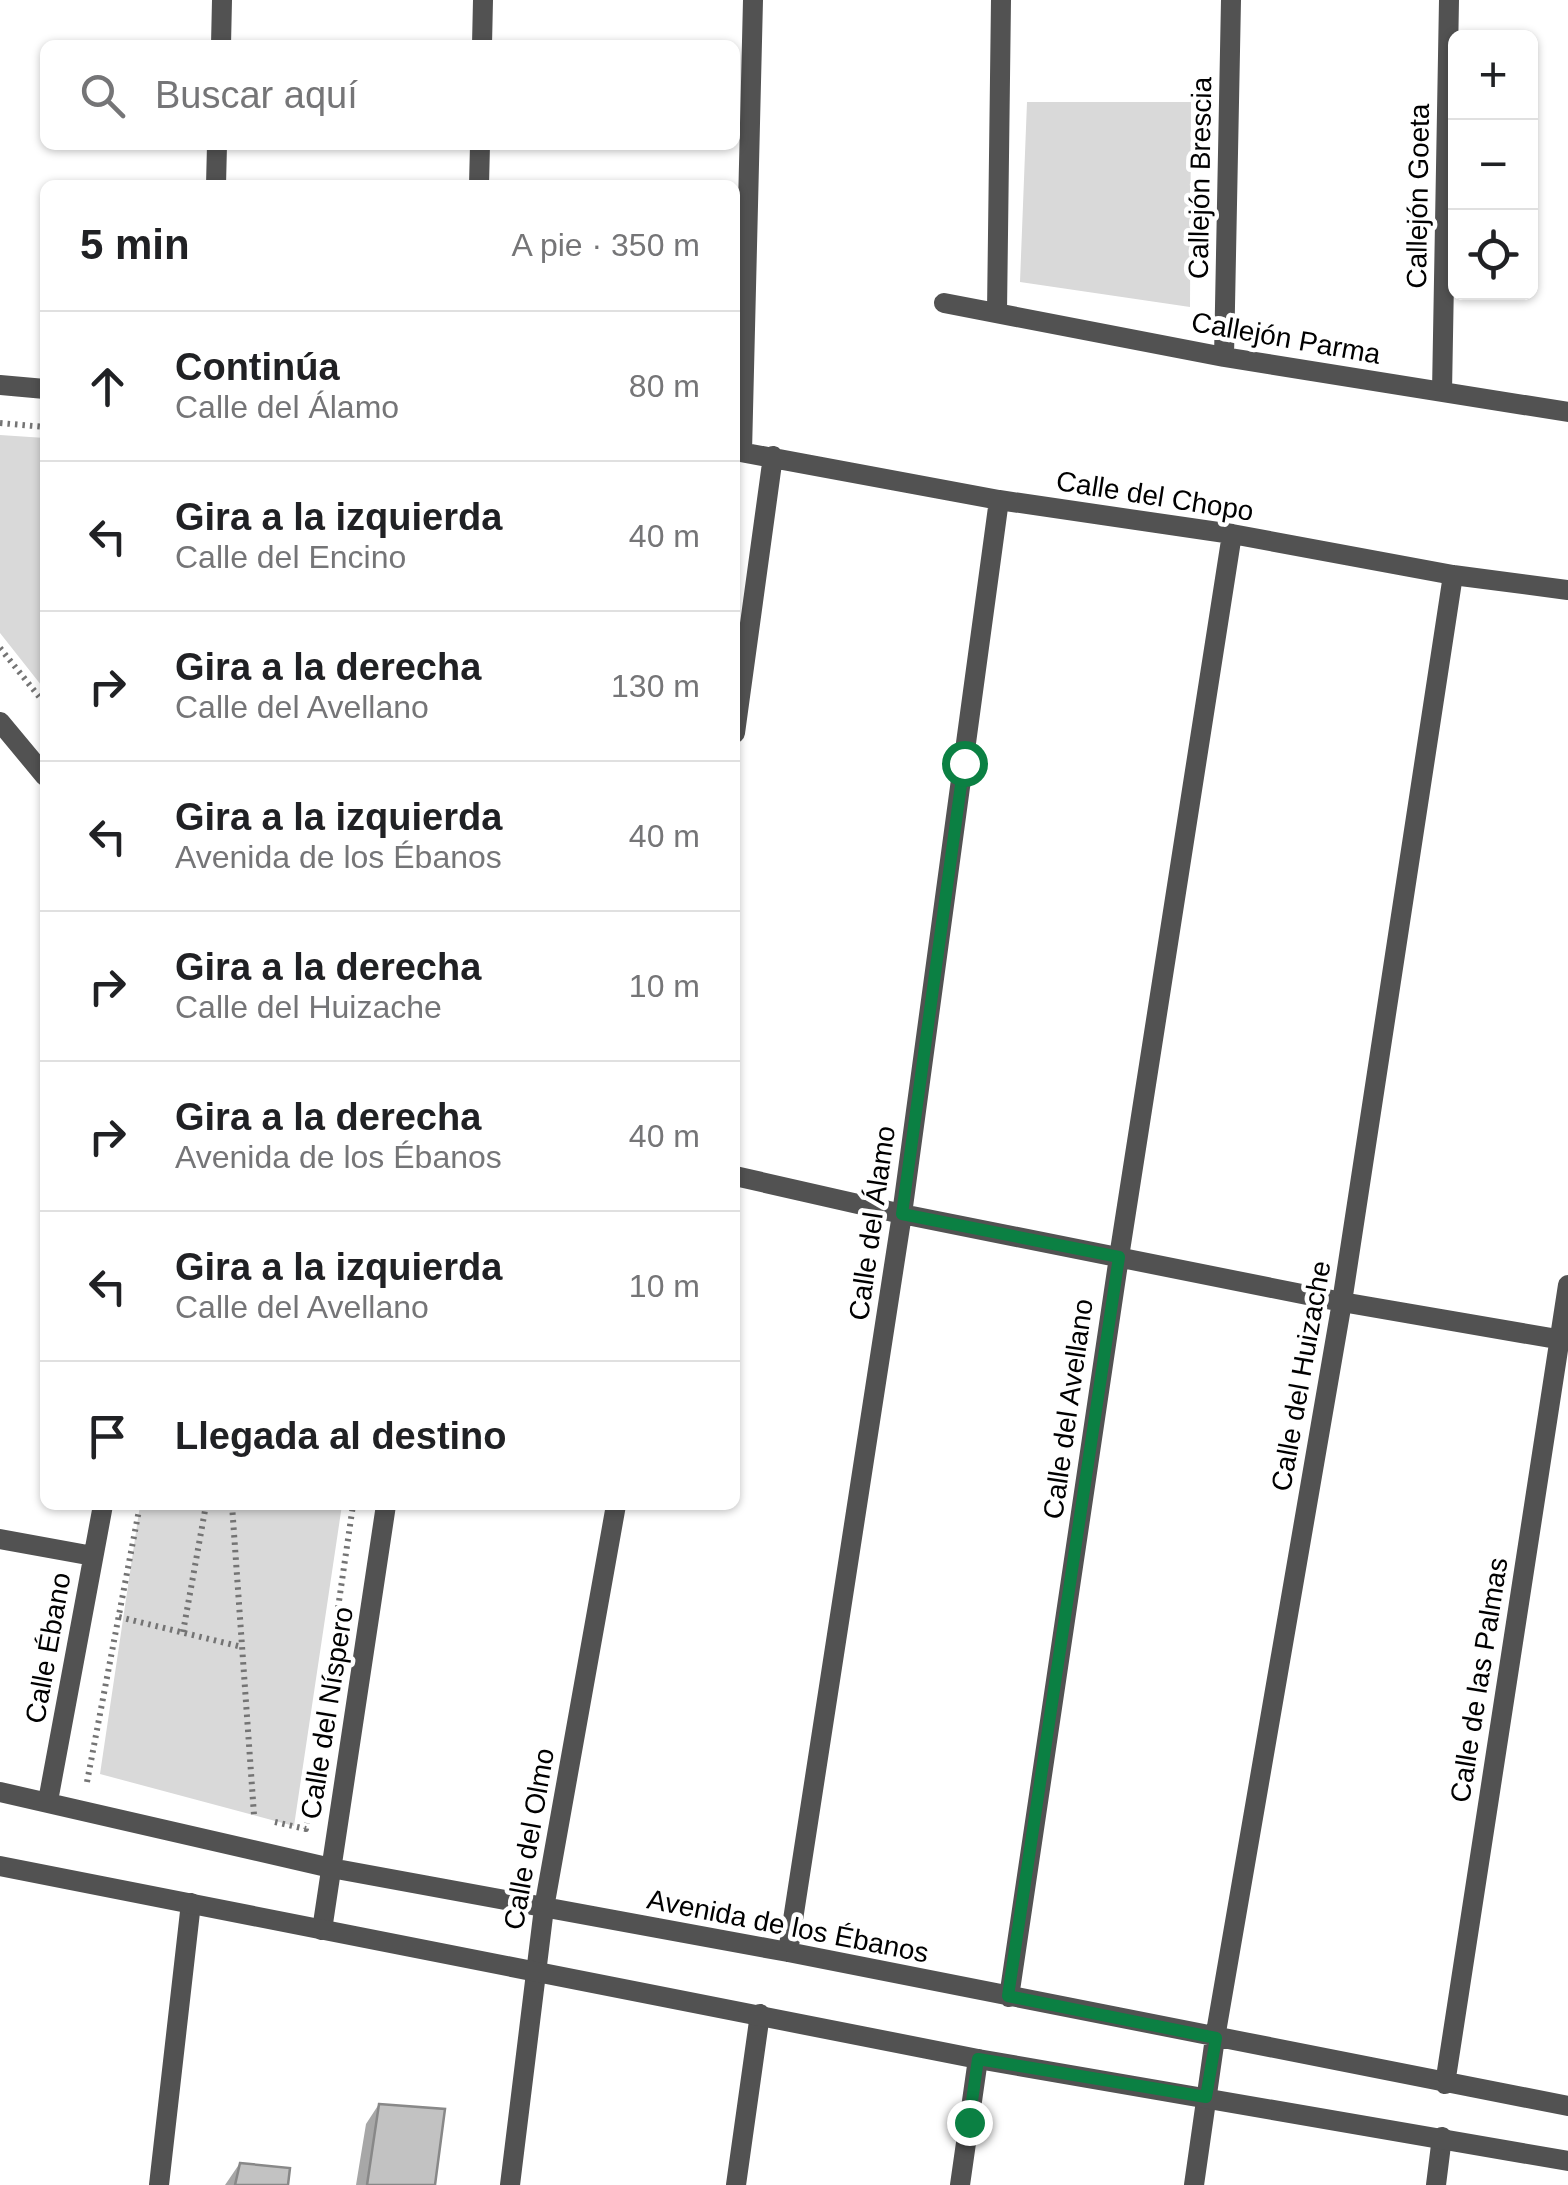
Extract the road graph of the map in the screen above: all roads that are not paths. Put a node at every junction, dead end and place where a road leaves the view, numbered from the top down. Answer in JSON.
{"nodes":[{"id":1,"x":222,"y":0,"type":"edge"},
{"id":2,"x":483,"y":0,"type":"edge"},
{"id":3,"x":753,"y":0,"type":"edge"},
{"id":4,"x":1001,"y":0,"type":"edge"},
{"id":5,"x":1231,"y":0,"type":"edge"},
{"id":6,"x":1449,"y":0,"type":"edge"},
{"id":7,"x":221,"y":40,"type":"edge"},
{"id":8,"x":482,"y":40,"type":"edge"},
{"id":9,"x":218,"y":150,"type":"edge"},
{"id":10,"x":480,"y":150,"type":"edge"},
{"id":11,"x":216,"y":180,"type":"edge"},
{"id":12,"x":480,"y":180,"type":"edge"},
{"id":13,"x":944,"y":303,"type":"dead end"},
{"id":14,"x":997,"y":312,"type":"junction"},
{"id":15,"x":1224,"y":357,"type":"junction"},
{"id":16,"x":0,"y":385,"type":"edge"},
{"id":17,"x":40,"y":389,"type":"edge"},
{"id":18,"x":1442,"y":392,"type":"junction"},
{"id":19,"x":1568,"y":412,"type":"edge"},
{"id":20,"x":740,"y":419,"type":"edge"},
{"id":21,"x":740,"y":451,"type":"edge"},
{"id":22,"x":773,"y":456,"type":"junction"},
{"id":23,"x":999,"y":500,"type":"junction"},
{"id":24,"x":1232,"y":534,"type":"junction"},
{"id":25,"x":1453,"y":575,"type":"junction"},
{"id":26,"x":1568,"y":590,"type":"edge"},
{"id":27,"x":740,"y":697,"type":"edge"},
{"id":28,"x":1,"y":727,"type":"edge"},
{"id":29,"x":40,"y":770,"type":"edge"},
{"id":30,"x":740,"y":1177,"type":"edge"},
{"id":31,"x":902,"y":1214,"type":"junction"},
{"id":32,"x":1119,"y":1257,"type":"junction"},
{"id":33,"x":1568,"y":1285,"type":"edge"},
{"id":34,"x":1342,"y":1302,"type":"junction"},
{"id":35,"x":1564,"y":1340,"type":"edge"},
{"id":36,"x":102,"y":1510,"type":"edge"},
{"id":37,"x":385,"y":1510,"type":"edge"},
{"id":38,"x":615,"y":1510,"type":"edge"},
{"id":39,"x":0,"y":1538,"type":"edge"},
{"id":40,"x":93,"y":1556,"type":"junction"},
{"id":41,"x":0,"y":1792,"type":"edge"},
{"id":42,"x":48,"y":1802,"type":"junction"},
{"id":43,"x":0,"y":1866,"type":"edge"},
{"id":44,"x":331,"y":1868,"type":"junction"},
{"id":45,"x":191,"y":1903,"type":"junction"},
{"id":46,"x":544,"y":1908,"type":"junction"},
{"id":47,"x":322,"y":1930,"type":"junction"},
{"id":48,"x":788,"y":1952,"type":"junction"},
{"id":49,"x":535,"y":1972,"type":"junction"},
{"id":50,"x":1008,"y":1996,"type":"junction"},
{"id":51,"x":760,"y":2014,"type":"junction"},
{"id":52,"x":1216,"y":2038,"type":"junction"},
{"id":53,"x":978,"y":2059,"type":"junction"},
{"id":54,"x":1444,"y":2084,"type":"junction"},
{"id":55,"x":1206,"y":2097,"type":"junction"},
{"id":56,"x":1568,"y":2106,"type":"edge"},
{"id":57,"x":1442,"y":2137,"type":"junction"},
{"id":58,"x":1568,"y":2161,"type":"edge"},
{"id":59,"x":159,"y":2185,"type":"edge"},
{"id":60,"x":510,"y":2185,"type":"edge"},
{"id":61,"x":736,"y":2185,"type":"edge"},
{"id":62,"x":960,"y":2185,"type":"edge"},
{"id":63,"x":1194,"y":2185,"type":"edge"},
{"id":64,"x":1436,"y":2185,"type":"edge"}],
"edges":[{"from":1,"to":7,"type":"street"},
{"from":2,"to":8,"type":"street"},
{"from":3,"to":20,"type":"street"},
{"from":4,"to":14,"type":"street"},
{"from":5,"to":15,"type":"street","name":"Callejón Brescia"},
{"from":6,"to":18,"type":"street","name":"Callejón Goeta"},
{"from":9,"to":11,"type":"street"},
{"from":10,"to":12,"type":"street"},
{"from":13,"to":14,"type":"street","name":"Callejón Parma"},
{"from":14,"to":15,"type":"street","name":"Callejón Parma"},
{"from":15,"to":18,"type":"street","name":"Callejón Parma"},
{"from":16,"to":17,"type":"street"},
{"from":18,"to":19,"type":"street","name":"Callejón Parma"},
{"from":21,"to":22,"type":"street","name":"Calle del Chopo"},
{"from":22,"to":23,"type":"street","name":"Calle del Chopo"},
{"from":22,"to":27,"type":"street"},
{"from":23,"to":24,"type":"street","name":"Calle del Chopo"},
{"from":23,"to":31,"type":"street","name":"Calle del Álamo"},
{"from":24,"to":25,"type":"street","name":"Calle del Chopo"},
{"from":24,"to":32,"type":"street","name":"Calle del Avellano"},
{"from":25,"to":26,"type":"street","name":"Calle del Chopo"},
{"from":25,"to":34,"type":"street","name":"Calle del Huizache"},
{"from":28,"to":29,"type":"street"},
{"from":30,"to":31,"type":"street"},
{"from":31,"to":32,"type":"street"},
{"from":31,"to":48,"type":"street","name":"Calle del Álamo"},
{"from":32,"to":34,"type":"street"},
{"from":32,"to":50,"type":"street","name":"Calle del Avellano"},
{"from":33,"to":35,"type":"street","name":"Calle de las Palmas"},
{"from":34,"to":35,"type":"street"},
{"from":34,"to":52,"type":"street","name":"Calle del Huizache"},
{"from":35,"to":54,"type":"street","name":"Calle de las Palmas"},
{"from":36,"to":40,"type":"street","name":"Calle Ébano"},
{"from":37,"to":44,"type":"street","name":"Calle del Níspero"},
{"from":38,"to":46,"type":"street","name":"Calle del Olmo"},
{"from":39,"to":40,"type":"street"},
{"from":40,"to":42,"type":"street","name":"Calle Ébano"},
{"from":41,"to":42,"type":"street","name":"Avenida de los Ébanos"},
{"from":42,"to":44,"type":"street","name":"Avenida de los Ébanos"},
{"from":43,"to":45,"type":"street"},
{"from":44,"to":46,"type":"street","name":"Avenida de los Ébanos"},
{"from":44,"to":47,"type":"street","name":"Calle del Níspero"},
{"from":45,"to":47,"type":"street"},
{"from":45,"to":59,"type":"street"},
{"from":46,"to":48,"type":"street","name":"Avenida de los Ébanos"},
{"from":46,"to":49,"type":"street","name":"Calle del Olmo"},
{"from":47,"to":49,"type":"street"},
{"from":48,"to":50,"type":"street","name":"Avenida de los Ébanos"},
{"from":49,"to":51,"type":"street"},
{"from":49,"to":60,"type":"street","name":"Calle del Olmo"},
{"from":50,"to":52,"type":"street","name":"Avenida de los Ébanos"},
{"from":51,"to":53,"type":"street"},
{"from":51,"to":61,"type":"street"},
{"from":52,"to":54,"type":"street","name":"Avenida de los Ébanos"},
{"from":52,"to":55,"type":"street","name":"Calle del Huizache"},
{"from":53,"to":55,"type":"street"},
{"from":53,"to":62,"type":"street"},
{"from":54,"to":56,"type":"street","name":"Avenida de los Ébanos"},
{"from":55,"to":57,"type":"street"},
{"from":55,"to":63,"type":"street","name":"Calle del Huizache"},
{"from":57,"to":58,"type":"street"},
{"from":57,"to":64,"type":"street"}]}
